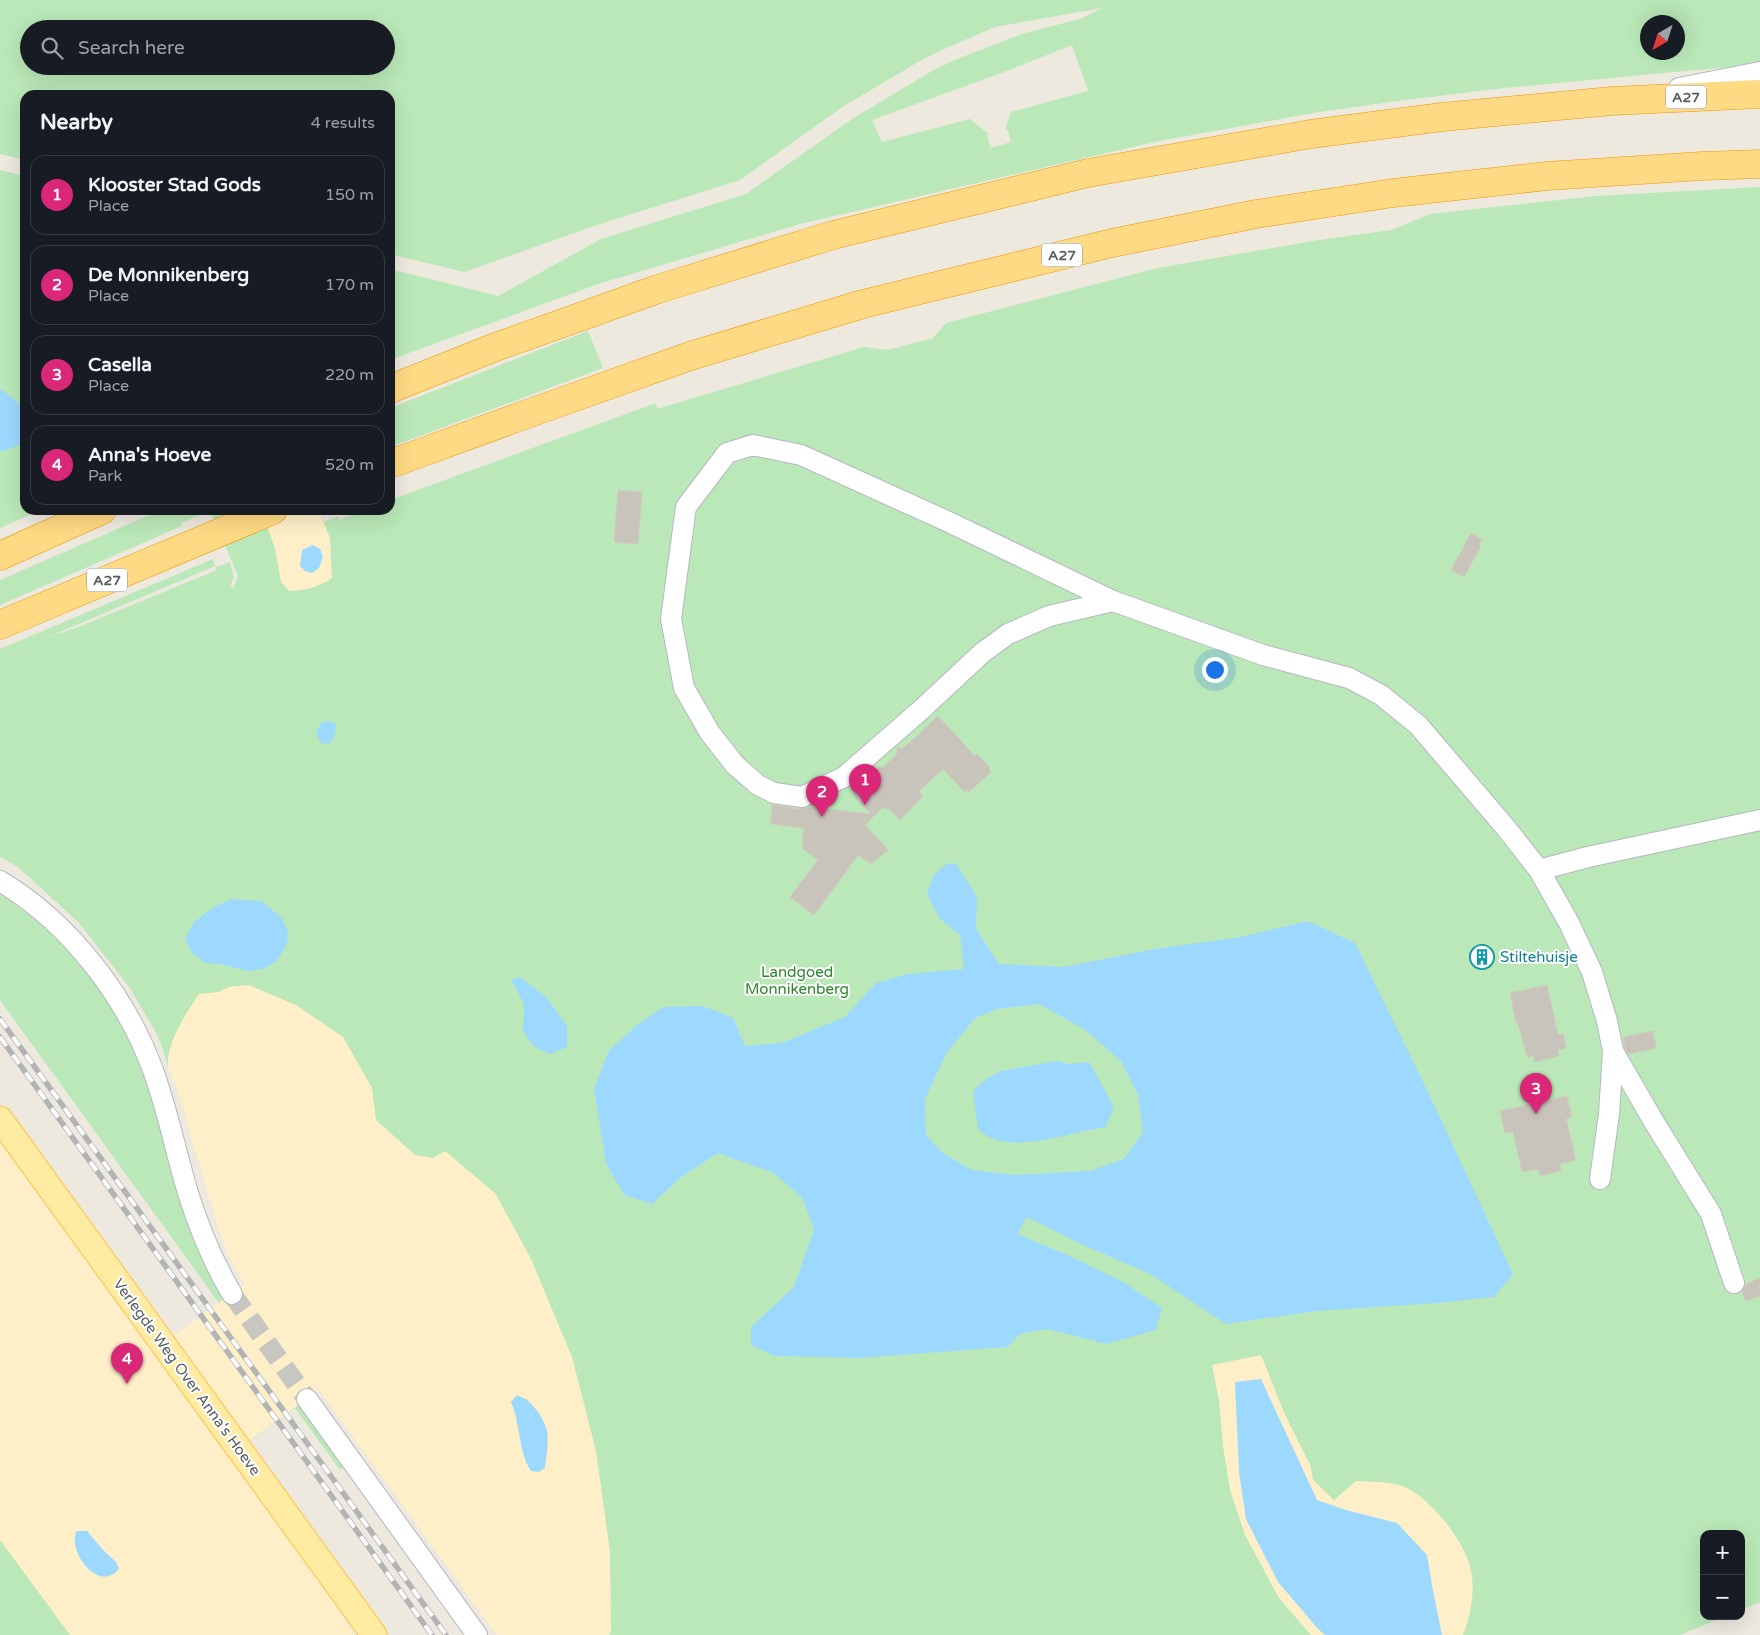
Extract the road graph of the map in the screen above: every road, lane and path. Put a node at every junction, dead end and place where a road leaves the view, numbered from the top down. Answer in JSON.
{"nodes":[{"id":1,"x":1760,"y":72,"type":"edge"},
{"id":2,"x":1760,"y":94,"type":"edge"},
{"id":3,"x":1612,"y":101,"type":"junction"},
{"id":4,"x":1760,"y":164,"type":"edge"},
{"id":5,"x":395,"y":387,"type":"edge"},
{"id":6,"x":395,"y":462,"type":"edge"},
{"id":7,"x":91,"y":515,"type":"edge"},
{"id":8,"x":261,"y":515,"type":"edge"},
{"id":9,"x":0,"y":556,"type":"edge"},
{"id":10,"x":1112,"y":601,"type":"junction"},
{"id":11,"x":0,"y":625,"type":"edge"},
{"id":12,"x":1760,"y":820,"type":"edge"},
{"id":13,"x":1539,"y":870,"type":"junction"},
{"id":14,"x":0,"y":880,"type":"edge"},
{"id":15,"x":1613,"y":1051,"type":"junction"},
{"id":16,"x":0,"y":1119,"type":"edge"},
{"id":17,"x":1600,"y":1178,"type":"dead end"},
{"id":18,"x":1734,"y":1283,"type":"dead end"},
{"id":19,"x":232,"y":1294,"type":"tunnel mouth"},
{"id":20,"x":307,"y":1399,"type":"tunnel mouth"},
{"id":21,"x":374,"y":1635,"type":"edge"},
{"id":22,"x":477,"y":1635,"type":"edge"}],
"edges":[{"from":1,"to":3,"type":"lane","number":"A27"},
{"from":2,"to":3,"type":"highway","number":"A27"},
{"from":3,"to":5,"type":"highway","number":"A27"},
{"from":4,"to":6,"type":"highway","number":"A27"},
{"from":7,"to":9,"type":"highway"},
{"from":8,"to":11,"type":"highway","number":"A27"},
{"from":10,"to":10,"type":"lane"},
{"from":10,"to":13,"type":"lane"},
{"from":12,"to":13,"type":"lane"},
{"from":13,"to":15,"type":"lane"},
{"from":14,"to":19,"type":"lane"},
{"from":15,"to":17,"type":"lane"},
{"from":15,"to":18,"type":"lane"},
{"from":16,"to":21,"type":"main road","name":"Verlegde Weg Over Anna's Hoeve"},
{"from":20,"to":22,"type":"lane"}]}
